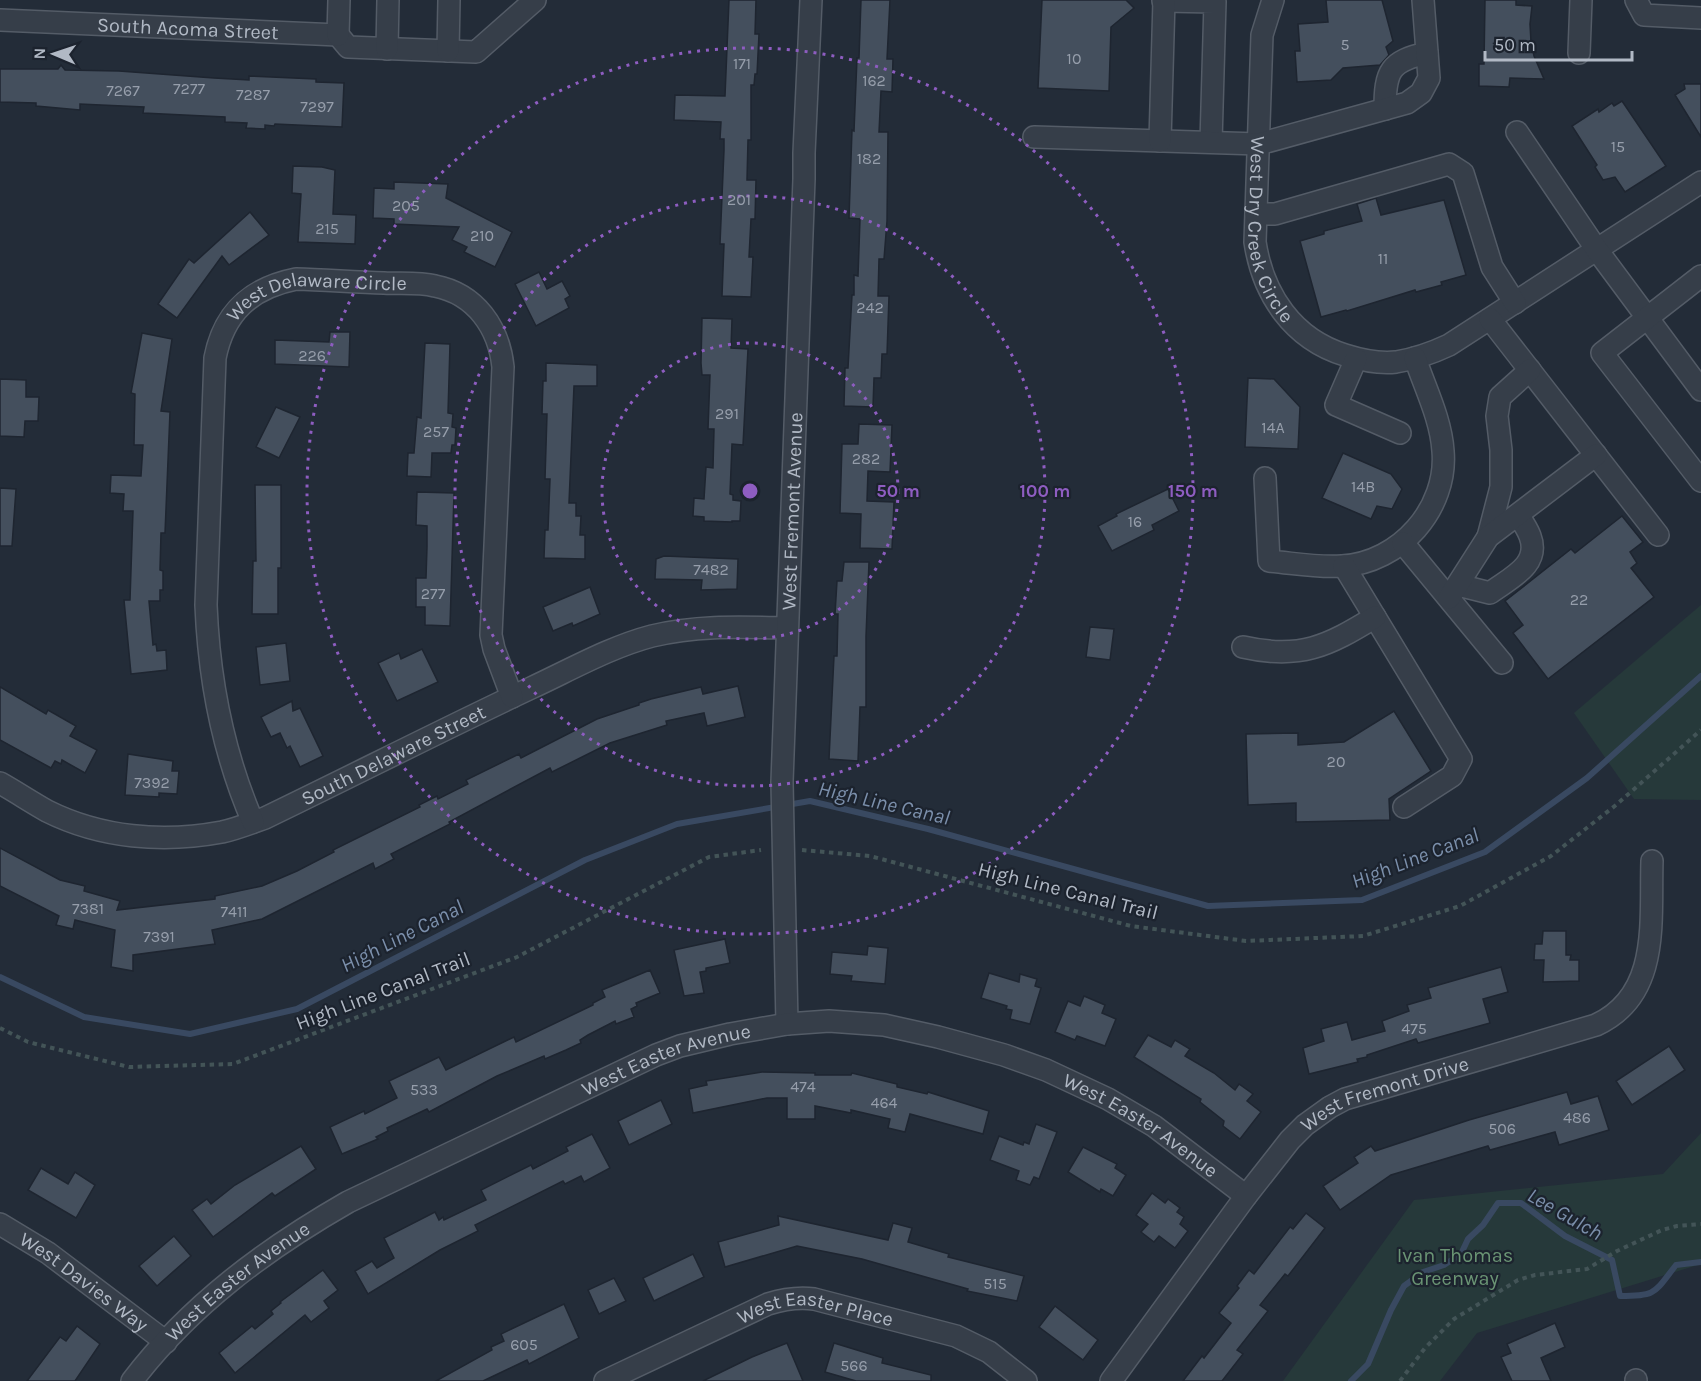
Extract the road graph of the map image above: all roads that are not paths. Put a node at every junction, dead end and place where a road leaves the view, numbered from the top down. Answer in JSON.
{"nodes":[{"id":1,"x":339,"y":0,"type":"edge"},
{"id":2,"x":388,"y":0,"type":"edge"},
{"id":3,"x":448,"y":0,"type":"edge"},
{"id":4,"x":811,"y":0,"type":"edge"},
{"id":5,"x":1273,"y":0,"type":"edge"},
{"id":6,"x":1423,"y":0,"type":"edge"},
{"id":7,"x":1581,"y":0,"type":"edge"},
{"id":8,"x":1636,"y":0,"type":"edge"},
{"id":9,"x":1164,"y":1,"type":"edge"},
{"id":10,"x":526,"y":3,"type":"edge"},
{"id":11,"x":1701,"y":18,"type":"edge"},
{"id":12,"x":0,"y":20,"type":"edge"},
{"id":13,"x":338,"y":35,"type":"junction"},
{"id":14,"x":387,"y":49,"type":"junction"},
{"id":15,"x":448,"y":51,"type":"junction"},
{"id":16,"x":1427,"y":53,"type":"junction"},
{"id":17,"x":1579,"y":53,"type":"dead end"},
{"id":18,"x":1385,"y":109,"type":"junction"},
{"id":19,"x":1517,"y":132,"type":"dead end"},
{"id":20,"x":1034,"y":136,"type":"dead end"},
{"id":21,"x":1160,"y":141,"type":"junction"},
{"id":22,"x":1211,"y":142,"type":"junction"},
{"id":23,"x":1258,"y":144,"type":"junction"},
{"id":24,"x":1701,"y":182,"type":"edge"},
{"id":25,"x":1256,"y":214,"type":"junction"},
{"id":26,"x":1597,"y":250,"type":"junction"},
{"id":27,"x":1697,"y":287,"type":"edge"},
{"id":28,"x":1515,"y":303,"type":"junction"},
{"id":29,"x":1647,"y":318,"type":"junction"},
{"id":30,"x":1490,"y":319,"type":"junction"},
{"id":31,"x":1415,"y":358,"type":"junction"},
{"id":32,"x":1356,"y":359,"type":"junction"},
{"id":33,"x":1530,"y":370,"type":"junction"},
{"id":34,"x":1701,"y":390,"type":"edge"},
{"id":35,"x":1400,"y":433,"type":"dead end"},
{"id":36,"x":1596,"y":455,"type":"junction"},
{"id":37,"x":1265,"y":478,"type":"dead end"},
{"id":38,"x":1701,"y":481,"type":"edge"},
{"id":39,"x":1518,"y":514,"type":"junction"},
{"id":40,"x":1658,"y":535,"type":"dead end"},
{"id":41,"x":1488,"y":537,"type":"junction"},
{"id":42,"x":1403,"y":543,"type":"junction"},
{"id":43,"x":1344,"y":566,"type":"junction"},
{"id":44,"x":1454,"y":591,"type":"junction"},
{"id":45,"x":1376,"y":617,"type":"junction"},
{"id":46,"x":787,"y":628,"type":"junction"},
{"id":47,"x":1243,"y":647,"type":"dead end"},
{"id":48,"x":1502,"y":663,"type":"dead end"},
{"id":49,"x":512,"y":697,"type":"junction"},
{"id":50,"x":0,"y":783,"type":"edge"},
{"id":51,"x":1404,"y":807,"type":"dead end"},
{"id":52,"x":253,"y":822,"type":"junction"},
{"id":53,"x":1652,"y":861,"type":"dead end"},
{"id":54,"x":787,"y":1024,"type":"junction"},
{"id":55,"x":1246,"y":1196,"type":"junction"},
{"id":56,"x":0,"y":1224,"type":"edge"},
{"id":57,"x":166,"y":1342,"type":"junction"},
{"id":58,"x":132,"y":1381,"type":"edge"},
{"id":59,"x":605,"y":1381,"type":"edge"},
{"id":60,"x":1026,"y":1381,"type":"edge"},
{"id":61,"x":1111,"y":1381,"type":"edge"}],
"edges":[{"from":1,"to":13,"type":"street"},
{"from":2,"to":14,"type":"street"},
{"from":3,"to":15,"type":"street"},
{"from":4,"to":46,"type":"street","name":"West Fremont Avenue"},
{"from":5,"to":23,"type":"street","name":"West Dry Creek Circle"},
{"from":6,"to":16,"type":"street"},
{"from":7,"to":17,"type":"street"},
{"from":8,"to":11,"type":"street"},
{"from":9,"to":21,"type":"street"},
{"from":9,"to":22,"type":"street"},
{"from":10,"to":15,"type":"street"},
{"from":12,"to":13,"type":"street","name":"South Acoma Street"},
{"from":13,"to":14,"type":"street"},
{"from":14,"to":15,"type":"street"},
{"from":16,"to":18,"type":"street"},
{"from":16,"to":18,"type":"street"},
{"from":18,"to":23,"type":"street"},
{"from":19,"to":26,"type":"street"},
{"from":20,"to":21,"type":"street"},
{"from":21,"to":22,"type":"street"},
{"from":22,"to":23,"type":"street"},
{"from":23,"to":25,"type":"street","name":"West Dry Creek Circle"},
{"from":24,"to":26,"type":"street","name":"West Dry Creek Circle"},
{"from":25,"to":28,"type":"street"},
{"from":25,"to":32,"type":"street","name":"West Dry Creek Circle"},
{"from":26,"to":28,"type":"street","name":"West Dry Creek Circle"},
{"from":26,"to":29,"type":"street"},
{"from":27,"to":29,"type":"street"},
{"from":28,"to":30,"type":"street","name":"West Dry Creek Circle"},
{"from":29,"to":34,"type":"street"},
{"from":29,"to":38,"type":"street"},
{"from":30,"to":31,"type":"street","name":"West Dry Creek Circle"},
{"from":30,"to":33,"type":"street"},
{"from":31,"to":32,"type":"street","name":"West Dry Creek Circle"},
{"from":31,"to":42,"type":"street"},
{"from":32,"to":35,"type":"street"},
{"from":33,"to":36,"type":"street"},
{"from":33,"to":41,"type":"street"},
{"from":36,"to":39,"type":"street"},
{"from":36,"to":40,"type":"street"},
{"from":37,"to":43,"type":"street"},
{"from":39,"to":41,"type":"street"},
{"from":39,"to":44,"type":"street"},
{"from":41,"to":44,"type":"street"},
{"from":42,"to":43,"type":"street"},
{"from":42,"to":44,"type":"street"},
{"from":43,"to":45,"type":"street"},
{"from":44,"to":48,"type":"street"},
{"from":45,"to":47,"type":"street"},
{"from":45,"to":51,"type":"street"},
{"from":46,"to":49,"type":"street","name":"South Delaware Street"},
{"from":46,"to":54,"type":"street","name":"West Fremont Avenue"},
{"from":49,"to":52,"type":"street","name":"South Delaware Street"},
{"from":49,"to":52,"type":"street","name":"West Delaware Circle"},
{"from":50,"to":52,"type":"street","name":"South Delaware Street"},
{"from":53,"to":55,"type":"street","name":"West Fremont Drive"},
{"from":54,"to":55,"type":"street","name":"West Easter Avenue"},
{"from":54,"to":57,"type":"street","name":"West Easter Avenue"},
{"from":55,"to":61,"type":"street","name":"West Fremont Drive"},
{"from":56,"to":57,"type":"street","name":"West Davies Way"},
{"from":57,"to":58,"type":"street","name":"West Easter Avenue"},
{"from":59,"to":60,"type":"street","name":"West Easter Place"}]}
